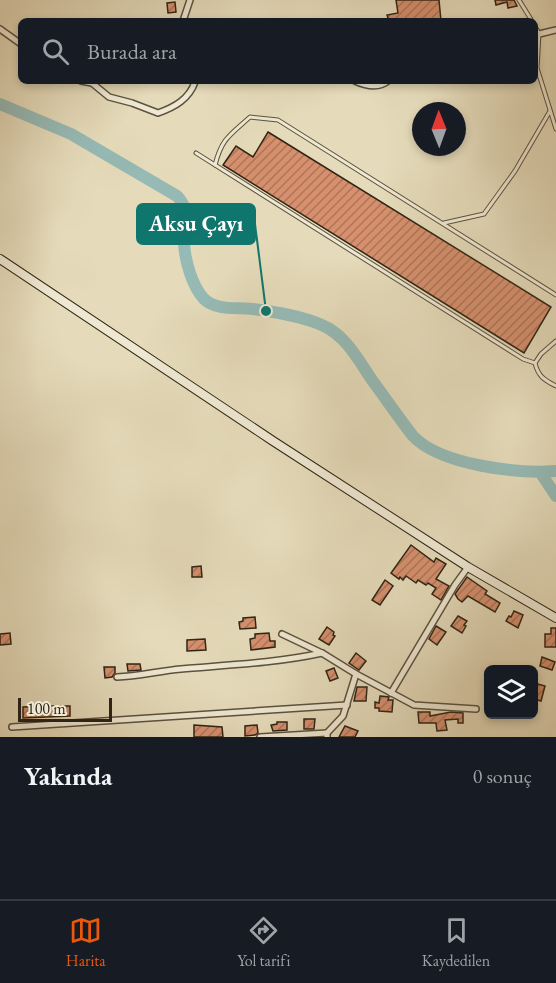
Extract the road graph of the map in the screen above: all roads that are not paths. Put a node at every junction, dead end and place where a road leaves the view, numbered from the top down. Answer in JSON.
{"nodes":[{"id":1,"x":190,"y":0,"type":"edge"},
{"id":2,"x":519,"y":0,"type":"edge"},
{"id":3,"x":184,"y":18,"type":"edge"},
{"id":4,"x":530,"y":18,"type":"edge"},
{"id":5,"x":0,"y":30,"type":"edge"},
{"id":6,"x":556,"y":30,"type":"edge"},
{"id":7,"x":538,"y":34,"type":"edge"},
{"id":8,"x":18,"y":42,"type":"edge"},
{"id":9,"x":538,"y":71,"type":"edge"},
{"id":10,"x":93,"y":84,"type":"edge"},
{"id":11,"x":194,"y":84,"type":"edge"},
{"id":12,"x":361,"y":84,"type":"edge"},
{"id":13,"x":384,"y":84,"type":"edge"},
{"id":14,"x":550,"y":111,"type":"junction"},
{"id":15,"x":556,"y":129,"type":"edge"},
{"id":16,"x":196,"y":153,"type":"dead end"},
{"id":17,"x":214,"y":165,"type":"junction"},
{"id":18,"x":443,"y":224,"type":"junction"},
{"id":19,"x":0,"y":259,"type":"edge"},
{"id":20,"x":556,"y":295,"type":"edge"},
{"id":21,"x":556,"y":341,"type":"edge"},
{"id":22,"x":535,"y":363,"type":"junction"},
{"id":23,"x":556,"y":386,"type":"edge"},
{"id":24,"x":468,"y":567,"type":"junction"},
{"id":25,"x":556,"y":618,"type":"edge"},
{"id":26,"x":282,"y":634,"type":"dead end"},
{"id":27,"x":322,"y":653,"type":"junction"},
{"id":28,"x":356,"y":674,"type":"junction"},
{"id":29,"x":117,"y":677,"type":"dead end"},
{"id":30,"x":391,"y":693,"type":"junction"},
{"id":31,"x":347,"y":705,"type":"junction"},
{"id":32,"x":476,"y":710,"type":"dead end"},
{"id":33,"x":12,"y":727,"type":"dead end"},
{"id":34,"x":327,"y":735,"type":"edge"},
{"id":35,"x":260,"y":737,"type":"edge"}],
"edges":[{"from":1,"to":3,"type":"street"},
{"from":2,"to":4,"type":"lane"},
{"from":5,"to":8,"type":"street"},
{"from":6,"to":7,"type":"street"},
{"from":9,"to":14,"type":"lane"},
{"from":10,"to":11,"type":"street"},
{"from":12,"to":13,"type":"street"},
{"from":14,"to":15,"type":"lane"},
{"from":14,"to":18,"type":"lane"},
{"from":16,"to":17,"type":"lane"},
{"from":17,"to":18,"type":"lane"},
{"from":17,"to":22,"type":"lane"},
{"from":18,"to":20,"type":"lane"},
{"from":19,"to":24,"type":"street"},
{"from":21,"to":22,"type":"lane"},
{"from":22,"to":23,"type":"lane"},
{"from":24,"to":25,"type":"street"},
{"from":24,"to":30,"type":"street"},
{"from":26,"to":27,"type":"street"},
{"from":27,"to":28,"type":"street"},
{"from":27,"to":29,"type":"street"},
{"from":28,"to":30,"type":"street"},
{"from":28,"to":31,"type":"street"},
{"from":30,"to":32,"type":"street"},
{"from":31,"to":33,"type":"street"},
{"from":31,"to":34,"type":"street"},
{"from":34,"to":35,"type":"street"}]}
